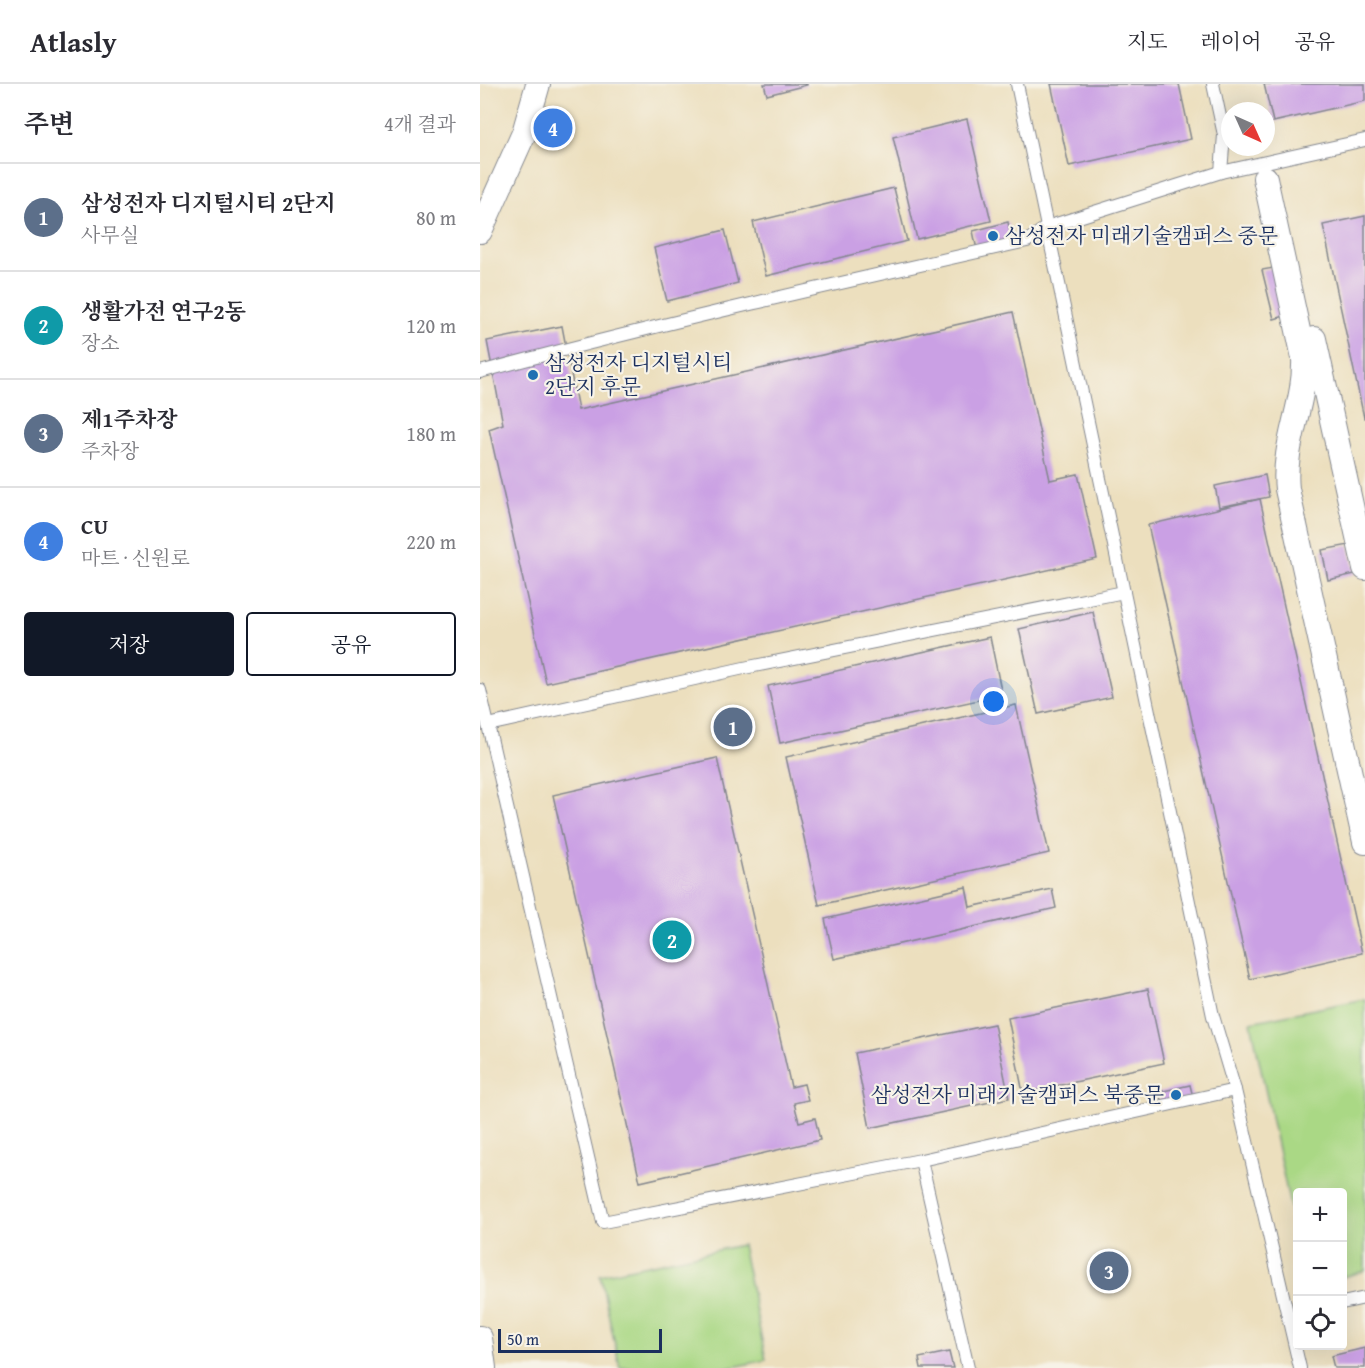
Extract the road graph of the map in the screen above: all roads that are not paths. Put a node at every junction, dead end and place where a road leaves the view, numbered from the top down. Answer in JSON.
{"nodes":[{"id":1,"x":538,"y":84,"type":"edge"},
{"id":2,"x":1017,"y":84,"type":"edge"},
{"id":3,"x":1213,"y":84,"type":"edge"},
{"id":4,"x":1365,"y":140,"type":"edge"},
{"id":5,"x":1221,"y":172,"type":"junction"},
{"id":6,"x":1047,"y":228,"type":"junction"},
{"id":7,"x":480,"y":231,"type":"edge"},
{"id":8,"x":480,"y":372,"type":"edge"},
{"id":9,"x":1365,"y":568,"type":"edge"},
{"id":10,"x":1124,"y":592,"type":"junction"},
{"id":11,"x":480,"y":690,"type":"edge"},
{"id":12,"x":488,"y":725,"type":"junction"},
{"id":13,"x":1365,"y":842,"type":"edge"},
{"id":14,"x":1235,"y":1090,"type":"junction"},
{"id":15,"x":921,"y":1160,"type":"junction"},
{"id":16,"x":1365,"y":1298,"type":"edge"},
{"id":17,"x":1347,"y":1302,"type":"edge"},
{"id":18,"x":1292,"y":1314,"type":"edge"},
{"id":19,"x":480,"y":1338,"type":"edge"},
{"id":20,"x":484,"y":1368,"type":"edge"},
{"id":21,"x":968,"y":1368,"type":"edge"},
{"id":22,"x":1300,"y":1368,"type":"edge"}],
"edges":[{"from":1,"to":7,"type":"street"},
{"from":2,"to":6,"type":"lane"},
{"from":3,"to":5,"type":"lane"},
{"from":4,"to":5,"type":"lane"},
{"from":5,"to":6,"type":"lane"},
{"from":6,"to":8,"type":"lane"},
{"from":6,"to":10,"type":"lane"},
{"from":9,"to":13,"type":"street"},
{"from":10,"to":12,"type":"lane"},
{"from":10,"to":14,"type":"lane"},
{"from":11,"to":12,"type":"lane"},
{"from":12,"to":15,"type":"lane"},
{"from":14,"to":15,"type":"lane"},
{"from":14,"to":18,"type":"lane"},
{"from":15,"to":21,"type":"lane"},
{"from":16,"to":17,"type":"lane"},
{"from":18,"to":22,"type":"lane"},
{"from":19,"to":20,"type":"street"}]}
